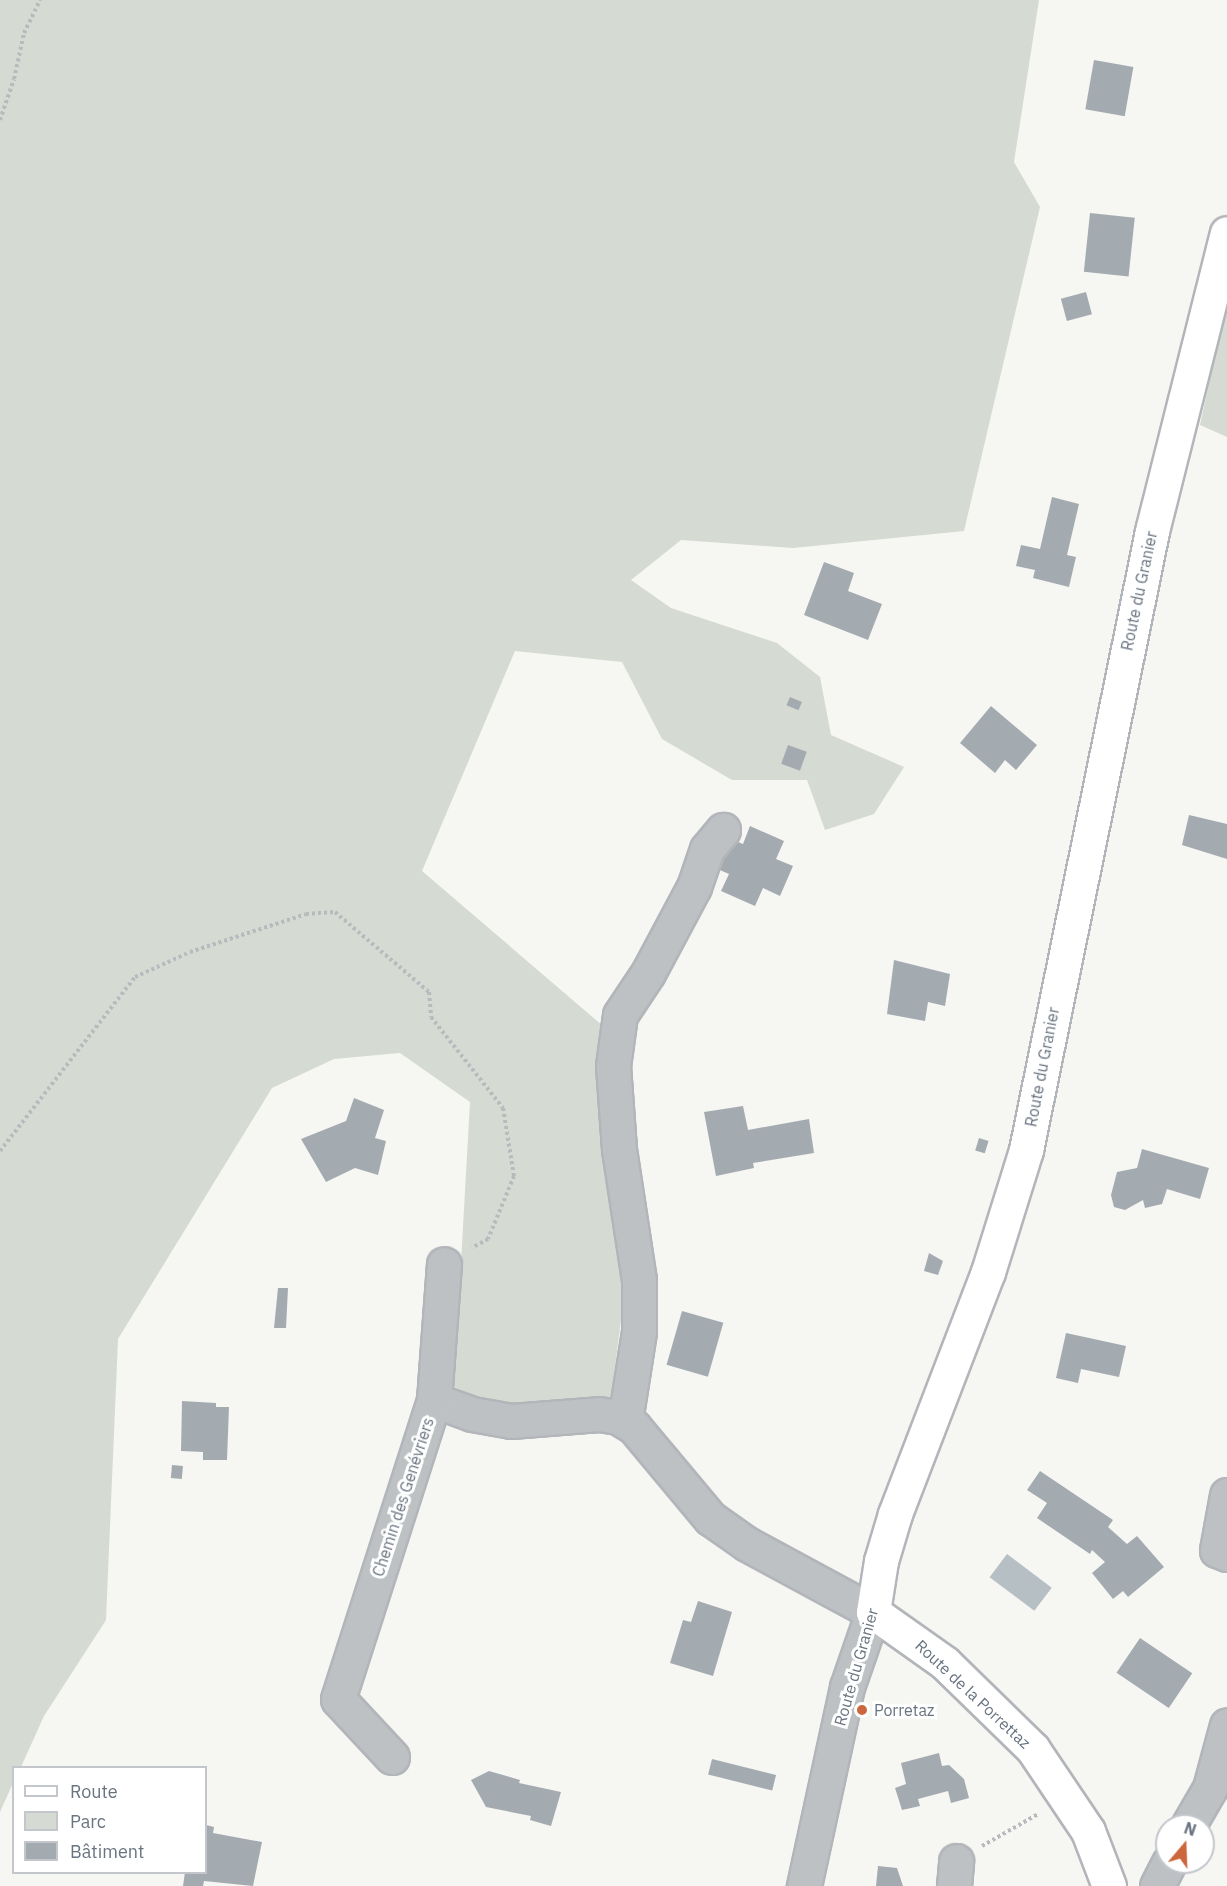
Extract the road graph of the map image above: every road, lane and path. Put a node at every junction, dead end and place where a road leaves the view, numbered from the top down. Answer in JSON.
{"nodes":[{"id":1,"x":40,"y":0,"type":"edge"},
{"id":2,"x":0,"y":120,"type":"edge"},
{"id":3,"x":1227,"y":233,"type":"edge"},
{"id":4,"x":723,"y":830,"type":"dead end"},
{"id":5,"x":0,"y":1150,"type":"edge"},
{"id":6,"x":444,"y":1264,"type":"joint"},
{"id":7,"x":434,"y":1400,"type":"junction"},
{"id":8,"x":625,"y":1421,"type":"junction"},
{"id":9,"x":1227,"y":1495,"type":"edge"},
{"id":10,"x":1227,"y":1554,"type":"edge"},
{"id":11,"x":873,"y":1611,"type":"junction"},
{"id":12,"x":1226,"y":1736,"type":"edge"},
{"id":13,"x":392,"y":1757,"type":"dead end"},
{"id":14,"x":1067,"y":1796,"type":"junction"},
{"id":15,"x":1195,"y":1814,"type":"edge"},
{"id":16,"x":955,"y":1873,"type":"edge"},
{"id":17,"x":804,"y":1886,"type":"edge"},
{"id":18,"x":1109,"y":1886,"type":"edge"}],
"edges":[{"from":1,"to":2,"type":"path"},
{"from":3,"to":11,"type":"main road","name":"Route du Granier"},
{"from":4,"to":8,"type":"street"},
{"from":5,"to":6,"type":"path"},
{"from":6,"to":7,"type":"street"},
{"from":7,"to":8,"type":"street","name":"Chemin des Genévriers"},
{"from":7,"to":13,"type":"street","name":"Chemin des Genévriers"},
{"from":8,"to":11,"type":"street"},
{"from":9,"to":10,"type":"street"},
{"from":11,"to":14,"type":"main road","name":"Route de la Porrettaz"},
{"from":11,"to":17,"type":"street","name":"Route du Granier"},
{"from":12,"to":15,"type":"street"},
{"from":14,"to":16,"type":"path"},
{"from":14,"to":18,"type":"main road","name":"Route de la Porrettaz"}]}
